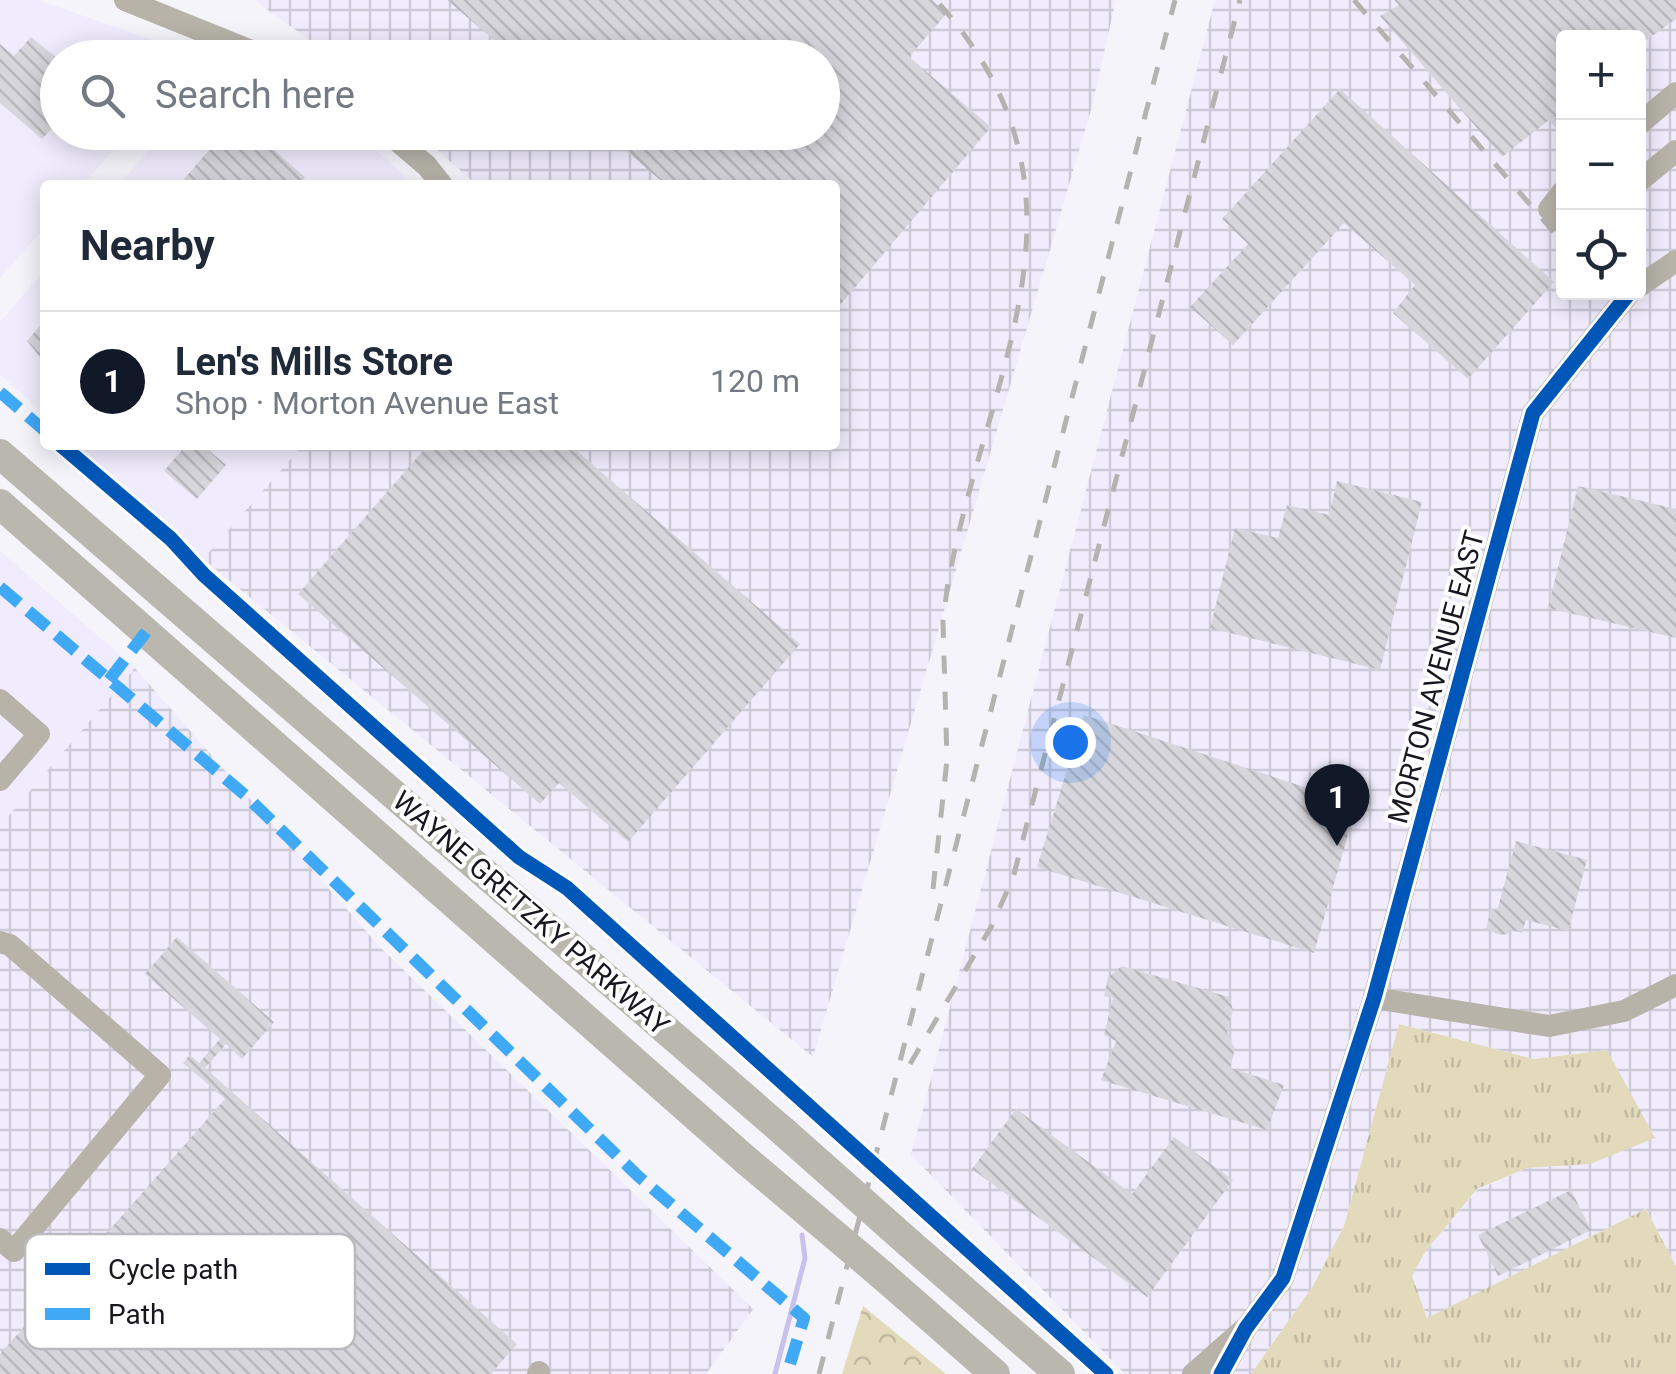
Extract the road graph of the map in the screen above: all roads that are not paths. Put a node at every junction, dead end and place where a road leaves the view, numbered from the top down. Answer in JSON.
{"nodes":[{"id":1,"x":125,"y":0,"type":"edge"},
{"id":2,"x":224,"y":40,"type":"edge"},
{"id":3,"x":1676,"y":93,"type":"edge"},
{"id":4,"x":1644,"y":120,"type":"edge"},
{"id":5,"x":408,"y":150,"type":"edge"},
{"id":6,"x":1676,"y":151,"type":"edge"},
{"id":7,"x":1646,"y":175,"type":"edge"},
{"id":8,"x":438,"y":180,"type":"edge"},
{"id":9,"x":1676,"y":261,"type":"edge"},
{"id":10,"x":1646,"y":280,"type":"edge"},
{"id":11,"x":1621,"y":300,"type":"edge"},
{"id":12,"x":0,"y":454,"type":"edge"},
{"id":13,"x":0,"y":504,"type":"edge"},
{"id":14,"x":0,"y":700,"type":"edge"},
{"id":15,"x":0,"y":780,"type":"edge"},
{"id":16,"x":0,"y":942,"type":"edge"},
{"id":17,"x":1676,"y":985,"type":"edge"},
{"id":18,"x":1374,"y":998,"type":"junction"},
{"id":19,"x":28,"y":1234,"type":"edge"},
{"id":20,"x":25,"y":1238,"type":"edge"},
{"id":21,"x":0,"y":1239,"type":"edge"},
{"id":22,"x":1246,"y":1328,"type":"junction"},
{"id":23,"x":996,"y":1374,"type":"edge"},
{"id":24,"x":1060,"y":1374,"type":"edge"},
{"id":25,"x":1193,"y":1374,"type":"edge"},
{"id":26,"x":1221,"y":1374,"type":"edge"}],
"edges":[{"from":1,"to":2,"type":"street"},
{"from":3,"to":4,"type":"street"},
{"from":5,"to":8,"type":"street"},
{"from":6,"to":7,"type":"street"},
{"from":9,"to":10,"type":"street","name":"MORTON AVENUE EAST"},
{"from":11,"to":18,"type":"street","name":"MORTON AVENUE EAST"},
{"from":12,"to":24,"type":"main road","name":"WAYNE GRETZKY PARKWAY","bridge":true},
{"from":13,"to":23,"type":"main road","name":"WAYNE GRETZKY PARKWAY","bridge":true},
{"from":14,"to":15,"type":"street"},
{"from":16,"to":19,"type":"street"},
{"from":17,"to":18,"type":"street"},
{"from":18,"to":22,"type":"street","name":"MORTON AVENUE EAST"},
{"from":20,"to":21,"type":"street"},
{"from":22,"to":25,"type":"street","name":"MORTON AVENUE EAST"},
{"from":22,"to":26,"type":"street","name":"MORTON AVENUE EAST"}]}
